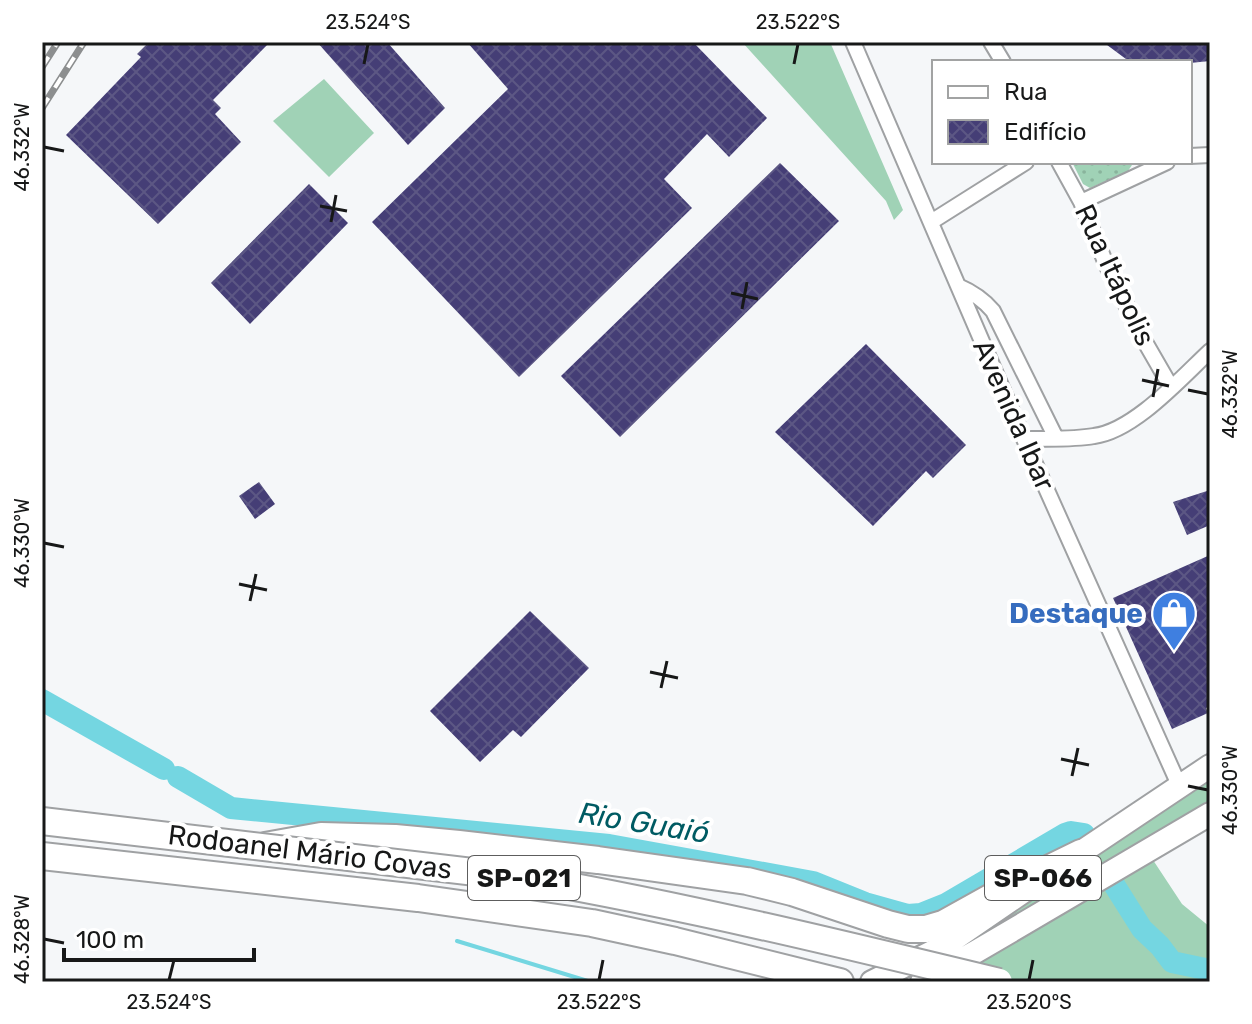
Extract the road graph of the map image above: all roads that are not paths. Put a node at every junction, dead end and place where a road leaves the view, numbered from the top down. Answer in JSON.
{"nodes":[{"id":1,"x":853,"y":42,"type":"edge"},
{"id":2,"x":991,"y":42,"type":"edge"},
{"id":3,"x":1002,"y":60,"type":"edge"},
{"id":4,"x":1023,"y":164,"type":"edge"},
{"id":5,"x":1060,"y":164,"type":"edge"},
{"id":6,"x":1163,"y":164,"type":"edge"},
{"id":7,"x":1081,"y":202,"type":"junction"},
{"id":8,"x":931,"y":222,"type":"junction"},
{"id":9,"x":958,"y":286,"type":"junction"},
{"id":10,"x":1210,"y":351,"type":"edge"},
{"id":11,"x":1171,"y":387,"type":"junction"},
{"id":12,"x":1056,"y":438,"type":"junction"},
{"id":13,"x":1024,"y":439,"type":"junction"},
{"id":14,"x":1210,"y":766,"type":"edge"},
{"id":15,"x":1179,"y":785,"type":"junction"},
{"id":16,"x":1210,"y":814,"type":"edge"},
{"id":17,"x":42,"y":821,"type":"edge"},
{"id":18,"x":263,"y":846,"type":"junction"},
{"id":19,"x":1081,"y":853,"type":"junction"},
{"id":20,"x":42,"y":856,"type":"edge"},
{"id":21,"x":840,"y":982,"type":"edge"},
{"id":22,"x":872,"y":982,"type":"edge"},
{"id":23,"x":922,"y":982,"type":"edge"},
{"id":24,"x":999,"y":982,"type":"edge"}],
"edges":[{"from":1,"to":8,"type":"street","name":"Avenida Ibar"},
{"from":2,"to":3,"type":"street"},
{"from":4,"to":8,"type":"street"},
{"from":5,"to":7,"type":"street","name":"Rua Itápolis"},
{"from":6,"to":7,"type":"street"},
{"from":7,"to":11,"type":"street","name":"Rua Itápolis"},
{"from":8,"to":9,"type":"street","name":"Avenida Ibar"},
{"from":9,"to":12,"type":"street"},
{"from":9,"to":13,"type":"street","name":"Avenida Ibar"},
{"from":10,"to":11,"type":"street"},
{"from":11,"to":12,"type":"street"},
{"from":12,"to":13,"type":"street"},
{"from":13,"to":15,"type":"street","name":"Avenida Ibar"},
{"from":14,"to":15,"type":"highway","number":"SP-066"},
{"from":15,"to":19,"type":"highway","number":"SP-066"},
{"from":16,"to":23,"type":"highway","number":"SP-066"},
{"from":17,"to":18,"type":"highway","name":"Rodoanel Mário Covas","number":"SP-021","bridge":true},
{"from":18,"to":19,"type":"highway"},
{"from":18,"to":24,"type":"highway","name":"Rodoanel Mário Covas","number":"SP-021","bridge":true},
{"from":19,"to":22,"type":"highway","number":"SP-066"},
{"from":20,"to":21,"type":"highway","name":"Rodoanel Mário Covas","number":"SP-021"}]}
